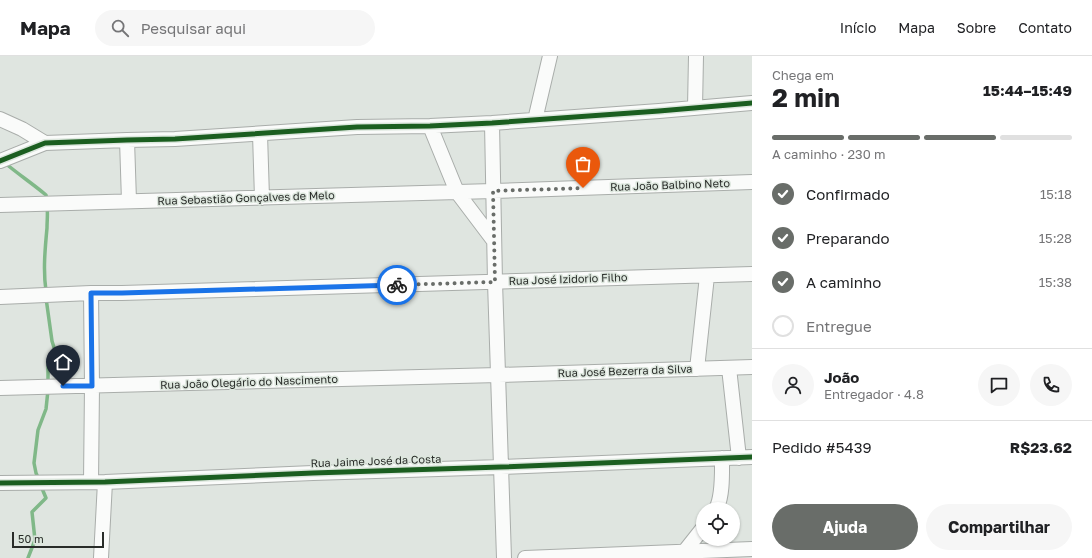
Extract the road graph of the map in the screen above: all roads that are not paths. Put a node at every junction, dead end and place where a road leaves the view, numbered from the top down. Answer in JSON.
{"nodes":[{"id":1,"x":550,"y":56,"type":"edge"},
{"id":2,"x":696,"y":56,"type":"edge"},
{"id":3,"x":752,"y":103,"type":"edge"},
{"id":4,"x":695,"y":108,"type":"junction"},
{"id":5,"x":0,"y":119,"type":"edge"},
{"id":6,"x":535,"y":120,"type":"junction"},
{"id":7,"x":492,"y":123,"type":"junction"},
{"id":8,"x":430,"y":126,"type":"junction"},
{"id":9,"x":260,"y":134,"type":"junction"},
{"id":10,"x":127,"y":140,"type":"junction"},
{"id":11,"x":46,"y":143,"type":"junction"},
{"id":12,"x":0,"y":161,"type":"edge"},
{"id":13,"x":752,"y":182,"type":"edge"},
{"id":14,"x":493,"y":191,"type":"junction"},
{"id":15,"x":457,"y":192,"type":"junction"},
{"id":16,"x":262,"y":198,"type":"junction"},
{"id":17,"x":129,"y":201,"type":"junction"},
{"id":18,"x":0,"y":205,"type":"edge"},
{"id":19,"x":494,"y":241,"type":"junction"},
{"id":20,"x":752,"y":274,"type":"edge"},
{"id":21,"x":707,"y":276,"type":"junction"},
{"id":22,"x":495,"y":282,"type":"junction"},
{"id":23,"x":91,"y":293,"type":"junction"},
{"id":24,"x":0,"y":297,"type":"edge"},
{"id":25,"x":752,"y":367,"type":"edge"},
{"id":26,"x":729,"y":368,"type":"junction"},
{"id":27,"x":697,"y":369,"type":"junction"},
{"id":28,"x":498,"y":375,"type":"junction"},
{"id":29,"x":92,"y":386,"type":"junction"},
{"id":30,"x":0,"y":388,"type":"edge"},
{"id":31,"x":746,"y":457,"type":"edge"},
{"id":32,"x":722,"y":458,"type":"junction"},
{"id":33,"x":501,"y":467,"type":"junction"},
{"id":34,"x":98,"y":482,"type":"junction"},
{"id":35,"x":0,"y":483,"type":"edge"},
{"id":36,"x":718,"y":502,"type":"edge"},
{"id":37,"x":696,"y":537,"type":"edge"},
{"id":38,"x":752,"y":549,"type":"edge"},
{"id":39,"x":684,"y":552,"type":"junction"},
{"id":40,"x":653,"y":555,"type":"edge"},
{"id":41,"x":567,"y":557,"type":"edge"},
{"id":42,"x":101,"y":558,"type":"edge"},
{"id":43,"x":504,"y":558,"type":"edge"},
{"id":44,"x":526,"y":558,"type":"edge"}],
"edges":[{"from":1,"to":6,"type":"street"},
{"from":2,"to":4,"type":"street"},
{"from":3,"to":4,"type":"street"},
{"from":4,"to":6,"type":"street"},
{"from":5,"to":11,"type":"street"},
{"from":6,"to":7,"type":"street"},
{"from":7,"to":8,"type":"street"},
{"from":7,"to":14,"type":"street"},
{"from":8,"to":9,"type":"street"},
{"from":8,"to":15,"type":"street"},
{"from":9,"to":10,"type":"street"},
{"from":9,"to":16,"type":"street"},
{"from":10,"to":11,"type":"street"},
{"from":10,"to":17,"type":"street"},
{"from":11,"to":12,"type":"street"},
{"from":13,"to":14,"type":"street","name":"Rua João Balbino Neto"},
{"from":14,"to":15,"type":"street","name":"Rua Sebastião Gonçalves de Melo"},
{"from":14,"to":19,"type":"street"},
{"from":15,"to":16,"type":"street","name":"Rua Sebastião Gonçalves de Melo"},
{"from":15,"to":19,"type":"street"},
{"from":16,"to":17,"type":"street","name":"Rua Sebastião Gonçalves de Melo"},
{"from":17,"to":18,"type":"street","name":"Rua Sebastião Gonçalves de Melo"},
{"from":19,"to":22,"type":"street"},
{"from":20,"to":21,"type":"street","name":"Rua José Izidorio Filho"},
{"from":21,"to":22,"type":"street","name":"Rua José Izidorio Filho"},
{"from":21,"to":27,"type":"street"},
{"from":22,"to":23,"type":"street","name":"Rua José Izidorio Filho"},
{"from":22,"to":28,"type":"street"},
{"from":23,"to":24,"type":"street","name":"Rua José Izidorio Filho"},
{"from":23,"to":29,"type":"street"},
{"from":25,"to":26,"type":"street","name":"Rua José Bezerra da Silva"},
{"from":26,"to":27,"type":"street","name":"Rua José Bezerra da Silva"},
{"from":26,"to":31,"type":"street"},
{"from":27,"to":28,"type":"street","name":"Rua José Bezerra da Silva"},
{"from":28,"to":29,"type":"street","name":"Rua João Olegário do Nascimento"},
{"from":28,"to":33,"type":"street"},
{"from":29,"to":30,"type":"street","name":"Rua João Olegário do Nascimento"},
{"from":29,"to":34,"type":"street"},
{"from":31,"to":32,"type":"street","name":"Rua Jaime José da Costa"},
{"from":32,"to":33,"type":"street","name":"Rua Jaime José da Costa"},
{"from":32,"to":36,"type":"street"},
{"from":33,"to":34,"type":"street","name":"Rua Jaime José da Costa"},
{"from":33,"to":43,"type":"street"},
{"from":34,"to":35,"type":"street","name":"Rua Jaime José da Costa"},
{"from":34,"to":42,"type":"street"},
{"from":37,"to":39,"type":"street"},
{"from":38,"to":39,"type":"street"},
{"from":39,"to":40,"type":"street"},
{"from":40,"to":41,"type":"street"},
{"from":41,"to":44,"type":"street"}]}
